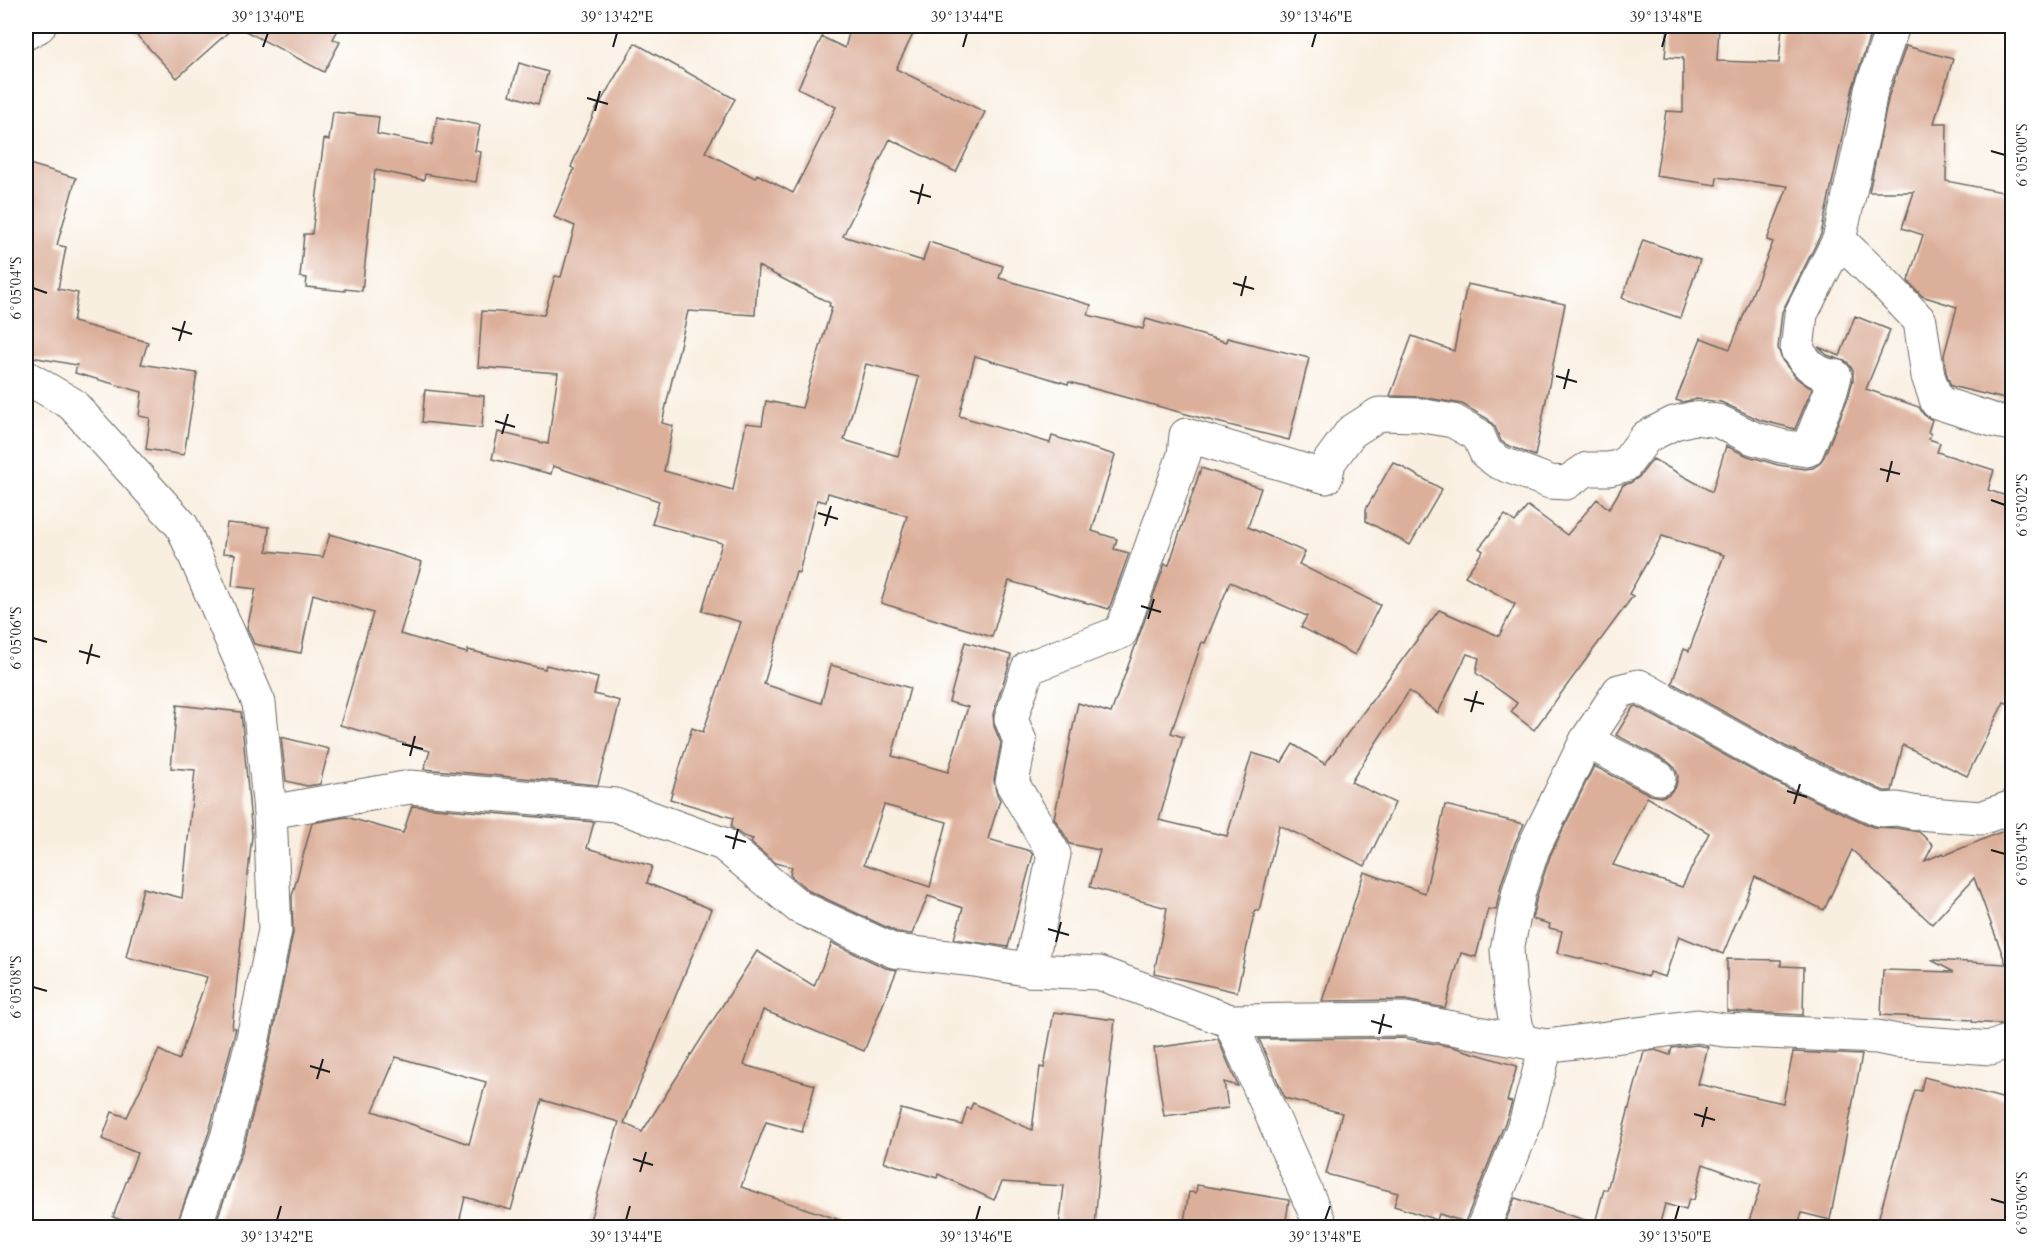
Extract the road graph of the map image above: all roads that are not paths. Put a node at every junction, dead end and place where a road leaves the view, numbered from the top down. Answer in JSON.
{"nodes":[{"id":1,"x":39,"y":26,"type":"edge"},
{"id":2,"x":1893,"y":26,"type":"edge"},
{"id":3,"x":26,"y":33,"type":"edge"},
{"id":4,"x":1839,"y":240,"type":"junction"},
{"id":5,"x":26,"y":377,"type":"edge"},
{"id":6,"x":2013,"y":424,"type":"edge"},
{"id":7,"x":1586,"y":741,"type":"junction"},
{"id":8,"x":1659,"y":778,"type":"dead end"},
{"id":9,"x":2013,"y":807,"type":"edge"},
{"id":10,"x":270,"y":812,"type":"junction"},
{"id":11,"x":1030,"y":970,"type":"junction"},
{"id":12,"x":1230,"y":1020,"type":"junction"},
{"id":13,"x":2013,"y":1040,"type":"edge"},
{"id":14,"x":1532,"y":1043,"type":"junction"},
{"id":15,"x":194,"y":1227,"type":"edge"},
{"id":16,"x":1322,"y":1227,"type":"edge"},
{"id":17,"x":1483,"y":1227,"type":"edge"}],
"edges":[{"from":1,"to":3,"type":"street"},
{"from":2,"to":4,"type":"street"},
{"from":4,"to":6,"type":"street"},
{"from":4,"to":11,"type":"street"},
{"from":5,"to":10,"type":"street"},
{"from":7,"to":8,"type":"street"},
{"from":7,"to":9,"type":"street"},
{"from":7,"to":14,"type":"street"},
{"from":10,"to":11,"type":"street"},
{"from":10,"to":15,"type":"street"},
{"from":11,"to":12,"type":"street"},
{"from":12,"to":14,"type":"street"},
{"from":12,"to":16,"type":"street"},
{"from":13,"to":14,"type":"street"},
{"from":14,"to":17,"type":"street"}]}
